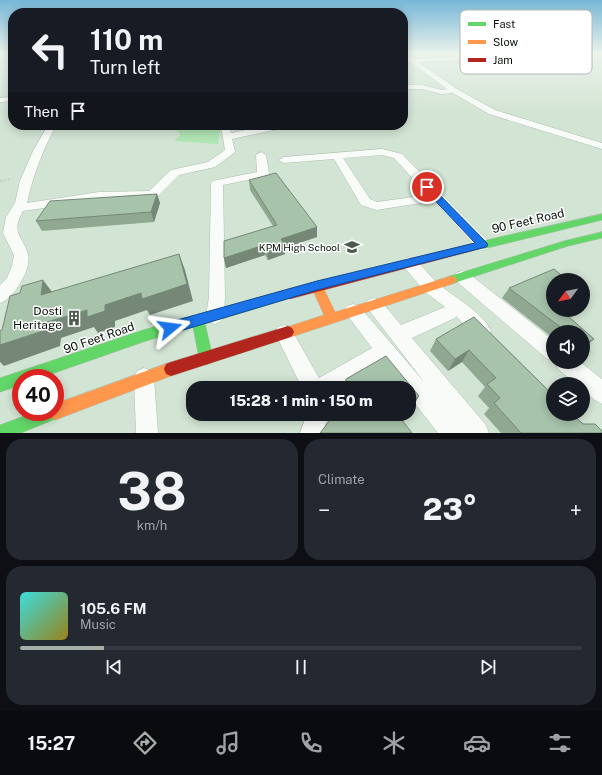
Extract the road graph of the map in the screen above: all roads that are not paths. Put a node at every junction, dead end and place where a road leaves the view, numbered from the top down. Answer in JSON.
{"nodes":[{"id":1,"x":430,"y":74,"type":"edge"},
{"id":2,"x":408,"y":87,"type":"edge"},
{"id":3,"x":454,"y":91,"type":"junction"},
{"id":4,"x":49,"y":130,"type":"edge"},
{"id":5,"x":226,"y":130,"type":"edge"},
{"id":6,"x":260,"y":130,"type":"edge"},
{"id":7,"x":227,"y":137,"type":"junction"},
{"id":8,"x":602,"y":146,"type":"edge"},
{"id":9,"x":261,"y":155,"type":"dead end"},
{"id":10,"x":337,"y":156,"type":"junction"},
{"id":11,"x":284,"y":160,"type":"dead end"},
{"id":12,"x":437,"y":197,"type":"junction"},
{"id":13,"x":18,"y":208,"type":"junction"},
{"id":14,"x":602,"y":217,"type":"edge"},
{"id":15,"x":550,"y":228,"type":"junction"},
{"id":16,"x":602,"y":235,"type":"edge"},
{"id":17,"x":567,"y":243,"type":"junction"},
{"id":18,"x":483,"y":245,"type":"junction"},
{"id":19,"x":409,"y":263,"type":"junction"},
{"id":20,"x":462,"y":277,"type":"junction"},
{"id":21,"x":317,"y":286,"type":"junction"},
{"id":22,"x":431,"y":288,"type":"junction"},
{"id":23,"x":0,"y":296,"type":"edge"},
{"id":24,"x":374,"y":305,"type":"junction"},
{"id":25,"x":353,"y":312,"type":"junction"},
{"id":26,"x":449,"y":313,"type":"dead end"},
{"id":27,"x":214,"y":316,"type":"junction"},
{"id":28,"x":332,"y":318,"type":"junction"},
{"id":29,"x":198,"y":320,"type":"junction"},
{"id":30,"x":284,"y":333,"type":"junction"},
{"id":31,"x":398,"y":335,"type":"junction"},
{"id":32,"x":493,"y":341,"type":"edge"},
{"id":33,"x":546,"y":346,"type":"edge"},
{"id":34,"x":385,"y":351,"type":"junction"},
{"id":35,"x":206,"y":358,"type":"junction"},
{"id":36,"x":573,"y":369,"type":"edge"},
{"id":37,"x":144,"y":378,"type":"junction"},
{"id":38,"x":309,"y":381,"type":"edge"},
{"id":39,"x":333,"y":381,"type":"edge"},
{"id":40,"x":0,"y":385,"type":"edge"},
{"id":41,"x":602,"y":393,"type":"edge"},
{"id":42,"x":64,"y":409,"type":"edge"},
{"id":43,"x":31,"y":421,"type":"edge"},
{"id":44,"x":315,"y":421,"type":"edge"},
{"id":45,"x":0,"y":433,"type":"edge"},
{"id":46,"x":147,"y":433,"type":"edge"},
{"id":47,"x":311,"y":433,"type":"edge"},
{"id":48,"x":452,"y":433,"type":"edge"},
{"id":49,"x":478,"y":433,"type":"edge"}],
"edges":[{"from":1,"to":3,"type":"street"},
{"from":2,"to":3,"type":"street"},
{"from":3,"to":8,"type":"street"},
{"from":4,"to":13,"type":"street"},
{"from":5,"to":7,"type":"street"},
{"from":6,"to":7,"type":"street"},
{"from":7,"to":13,"type":"street"},
{"from":9,"to":27,"type":"street"},
{"from":10,"to":11,"type":"street"},
{"from":10,"to":12,"type":"street"},
{"from":10,"to":12,"type":"street"},
{"from":12,"to":18,"type":"street"},
{"from":13,"to":23,"type":"street"},
{"from":14,"to":15,"type":"street","name":"90 Feet Road"},
{"from":15,"to":17,"type":"street"},
{"from":15,"to":18,"type":"street","name":"90 Feet Road"},
{"from":16,"to":17,"type":"street"},
{"from":17,"to":20,"type":"street"},
{"from":18,"to":19,"type":"street","name":"90 Feet Road"},
{"from":19,"to":21,"type":"street","name":"90 Feet Road"},
{"from":19,"to":22,"type":"street"},
{"from":20,"to":22,"type":"street"},
{"from":20,"to":33,"type":"street"},
{"from":21,"to":27,"type":"street","name":"90 Feet Road"},
{"from":21,"to":28,"type":"street"},
{"from":22,"to":24,"type":"street"},
{"from":22,"to":32,"type":"street"},
{"from":24,"to":25,"type":"street"},
{"from":24,"to":31,"type":"street"},
{"from":25,"to":28,"type":"street"},
{"from":25,"to":34,"type":"street"},
{"from":26,"to":31,"type":"street"},
{"from":27,"to":29,"type":"street","name":"90 Feet Road"},
{"from":28,"to":30,"type":"street"},
{"from":29,"to":35,"type":"street"},
{"from":29,"to":40,"type":"street","name":"90 Feet Road"},
{"from":30,"to":35,"type":"street"},
{"from":30,"to":38,"type":"street"},
{"from":31,"to":49,"type":"street"},
{"from":34,"to":39,"type":"street"},
{"from":34,"to":48,"type":"street"},
{"from":35,"to":37,"type":"street"},
{"from":36,"to":41,"type":"street"},
{"from":37,"to":42,"type":"street"},
{"from":37,"to":46,"type":"street"},
{"from":43,"to":45,"type":"street"},
{"from":44,"to":47,"type":"street"}]}
